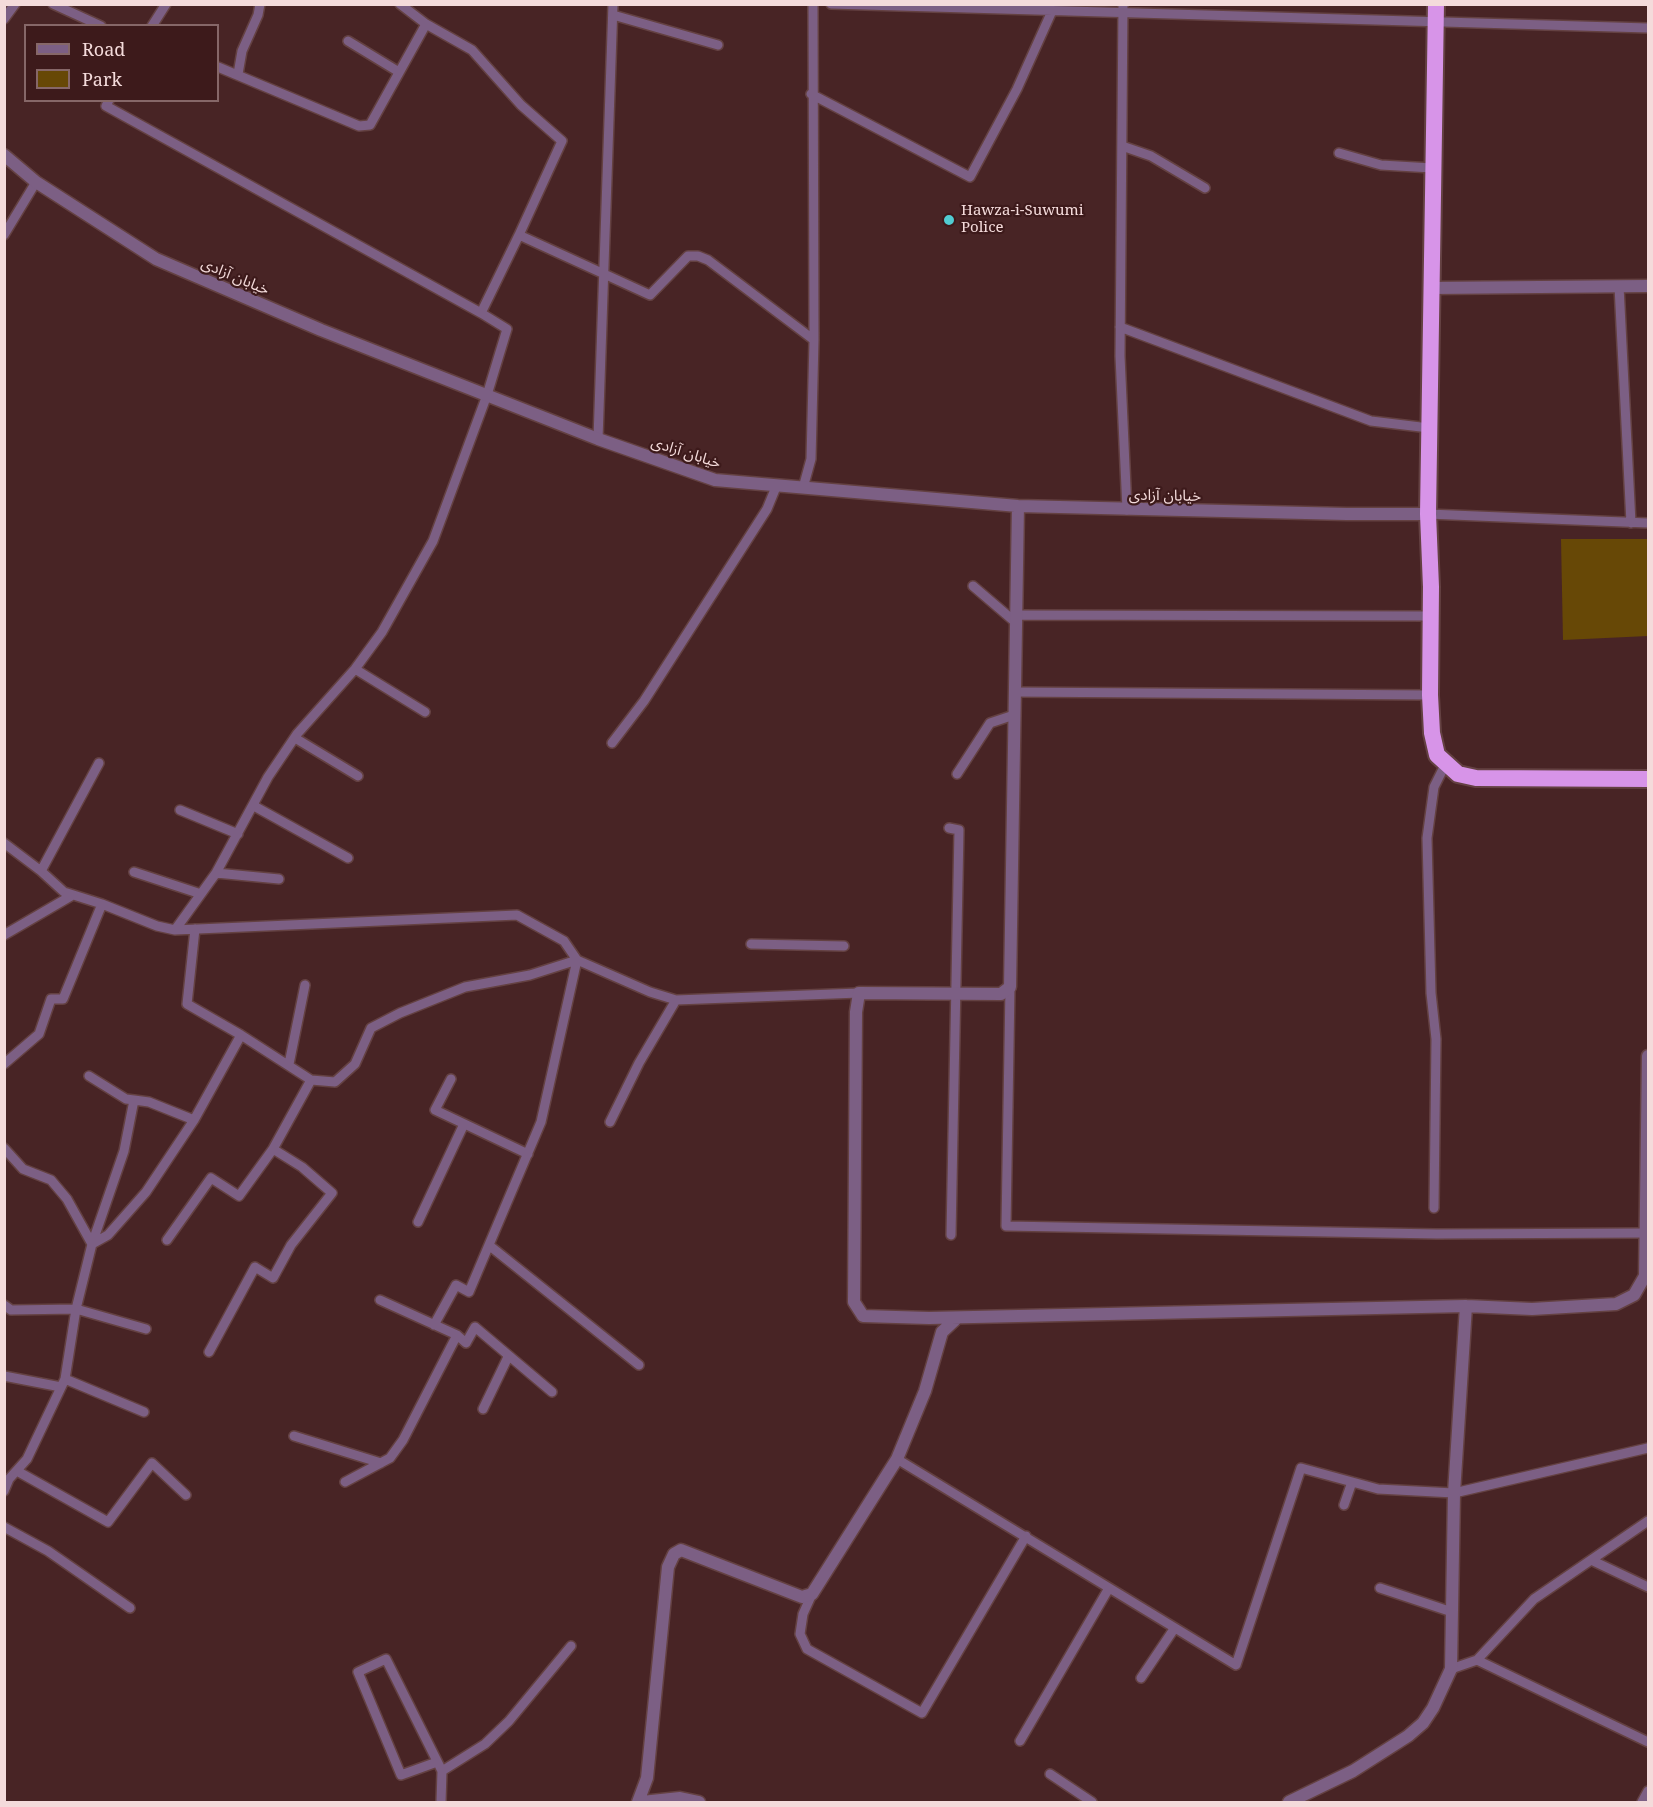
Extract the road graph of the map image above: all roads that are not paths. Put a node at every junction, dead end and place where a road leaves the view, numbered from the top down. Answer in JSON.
{"nodes":[{"id":1,"x":15,"y":4,"type":"edge"},
{"id":2,"x":53,"y":4,"type":"edge"},
{"id":3,"x":166,"y":4,"type":"edge"},
{"id":4,"x":260,"y":4,"type":"edge"},
{"id":5,"x":400,"y":4,"type":"edge"},
{"id":6,"x":813,"y":4,"type":"edge"},
{"id":7,"x":831,"y":4,"type":"edge"},
{"id":8,"x":1436,"y":4,"type":"edge"},
{"id":9,"x":967,"y":6,"type":"edge"},
{"id":10,"x":1123,"y":9,"type":"edge"},
{"id":11,"x":613,"y":10,"type":"edge"},
{"id":12,"x":1052,"y":11,"type":"junction"},
{"id":13,"x":4,"y":19,"type":"edge"},
{"id":14,"x":1436,"y":22,"type":"junction"},
{"id":15,"x":97,"y":24,"type":"edge"},
{"id":16,"x":153,"y":24,"type":"edge"},
{"id":17,"x":426,"y":24,"type":"junction"},
{"id":18,"x":1648,"y":28,"type":"edge"},
{"id":19,"x":348,"y":41,"type":"dead end"},
{"id":20,"x":718,"y":45,"type":"dead end"},
{"id":21,"x":219,"y":67,"type":"edge"},
{"id":22,"x":399,"y":72,"type":"junction"},
{"id":23,"x":238,"y":74,"type":"junction"},
{"id":24,"x":811,"y":94,"type":"junction"},
{"id":25,"x":108,"y":102,"type":"edge"},
{"id":26,"x":1122,"y":146,"type":"junction"},
{"id":27,"x":1339,"y":153,"type":"dead end"},
{"id":28,"x":4,"y":155,"type":"edge"},
{"id":29,"x":1432,"y":168,"type":"junction"},
{"id":30,"x":36,"y":182,"type":"junction"},
{"id":31,"x":1204,"y":188,"type":"dead end"},
{"id":32,"x":4,"y":235,"type":"edge"},
{"id":33,"x":519,"y":235,"type":"junction"},
{"id":34,"x":604,"y":274,"type":"junction"},
{"id":35,"x":1619,"y":286,"type":"junction"},
{"id":36,"x":1648,"y":286,"type":"edge"},
{"id":37,"x":1431,"y":288,"type":"junction"},
{"id":38,"x":481,"y":313,"type":"junction"},
{"id":39,"x":1120,"y":327,"type":"junction"},
{"id":40,"x":814,"y":340,"type":"junction"},
{"id":41,"x":487,"y":395,"type":"junction"},
{"id":42,"x":1429,"y":428,"type":"junction"},
{"id":43,"x":598,"y":439,"type":"junction"},
{"id":44,"x":776,"y":486,"type":"junction"},
{"id":45,"x":803,"y":488,"type":"junction"},
{"id":46,"x":1018,"y":506,"type":"junction"},
{"id":47,"x":1126,"y":510,"type":"junction"},
{"id":48,"x":1428,"y":514,"type":"junction"},
{"id":49,"x":1630,"y":523,"type":"junction"},
{"id":50,"x":1648,"y":523,"type":"edge"},
{"id":51,"x":973,"y":586,"type":"dead end"},
{"id":52,"x":1431,"y":616,"type":"junction"},
{"id":53,"x":1014,"y":618,"type":"junction"},
{"id":54,"x":355,"y":669,"type":"junction"},
{"id":55,"x":1014,"y":692,"type":"junction"},
{"id":56,"x":1430,"y":695,"type":"junction"},
{"id":57,"x":424,"y":712,"type":"dead end"},
{"id":58,"x":1014,"y":715,"type":"junction"},
{"id":59,"x":295,"y":738,"type":"junction"},
{"id":60,"x":612,"y":744,"type":"dead end"},
{"id":61,"x":99,"y":764,"type":"dead end"},
{"id":62,"x":1445,"y":765,"type":"junction"},
{"id":63,"x":957,"y":774,"type":"dead end"},
{"id":64,"x":358,"y":776,"type":"dead end"},
{"id":65,"x":1648,"y":779,"type":"edge"},
{"id":66,"x":254,"y":806,"type":"junction"},
{"id":67,"x":180,"y":810,"type":"dead end"},
{"id":68,"x":949,"y":828,"type":"dead end"},
{"id":69,"x":238,"y":834,"type":"junction"},
{"id":70,"x":4,"y":843,"type":"edge"},
{"id":71,"x":348,"y":858,"type":"dead end"},
{"id":72,"x":41,"y":871,"type":"junction"},
{"id":73,"x":134,"y":872,"type":"dead end"},
{"id":74,"x":216,"y":873,"type":"junction"},
{"id":75,"x":279,"y":879,"type":"dead end"},
{"id":76,"x":201,"y":894,"type":"junction"},
{"id":77,"x":71,"y":896,"type":"junction"},
{"id":78,"x":102,"y":904,"type":"junction"},
{"id":79,"x":195,"y":929,"type":"junction"},
{"id":80,"x":175,"y":930,"type":"junction"},
{"id":81,"x":4,"y":934,"type":"edge"},
{"id":82,"x":751,"y":944,"type":"dead end"},
{"id":83,"x":844,"y":946,"type":"dead end"},
{"id":84,"x":577,"y":960,"type":"junction"},
{"id":85,"x":305,"y":986,"type":"dead end"},
{"id":86,"x":1010,"y":987,"type":"junction"},
{"id":87,"x":859,"y":993,"type":"junction"},
{"id":88,"x":957,"y":993,"type":"junction"},
{"id":89,"x":676,"y":1000,"type":"junction"},
{"id":90,"x":241,"y":1035,"type":"junction"},
{"id":91,"x":1648,"y":1056,"type":"edge"},
{"id":92,"x":4,"y":1064,"type":"edge"},
{"id":93,"x":289,"y":1064,"type":"junction"},
{"id":94,"x":89,"y":1076,"type":"dead end"},
{"id":95,"x":451,"y":1079,"type":"dead end"},
{"id":96,"x":311,"y":1080,"type":"junction"},
{"id":97,"x":134,"y":1101,"type":"junction"},
{"id":98,"x":194,"y":1120,"type":"junction"},
{"id":99,"x":610,"y":1122,"type":"dead end"},
{"id":100,"x":464,"y":1124,"type":"junction"},
{"id":101,"x":4,"y":1148,"type":"edge"},
{"id":102,"x":273,"y":1149,"type":"junction"},
{"id":103,"x":528,"y":1154,"type":"junction"},
{"id":104,"x":1646,"y":1200,"type":"edge"},
{"id":105,"x":1434,"y":1208,"type":"dead end"},
{"id":106,"x":418,"y":1222,"type":"dead end"},
{"id":107,"x":1645,"y":1233,"type":"junction"},
{"id":108,"x":951,"y":1235,"type":"dead end"},
{"id":109,"x":167,"y":1240,"type":"dead end"},
{"id":110,"x":92,"y":1244,"type":"junction"},
{"id":111,"x":490,"y":1246,"type":"junction"},
{"id":112,"x":1645,"y":1287,"type":"edge"},
{"id":113,"x":380,"y":1299,"type":"dead end"},
{"id":114,"x":4,"y":1305,"type":"edge"},
{"id":115,"x":1466,"y":1306,"type":"junction"},
{"id":116,"x":76,"y":1309,"type":"junction"},
{"id":117,"x":929,"y":1318,"type":"junction"},
{"id":118,"x":957,"y":1318,"type":"junction"},
{"id":119,"x":434,"y":1325,"type":"junction"},
{"id":120,"x":146,"y":1329,"type":"dead end"},
{"id":121,"x":942,"y":1332,"type":"junction"},
{"id":122,"x":457,"y":1335,"type":"junction"},
{"id":123,"x":209,"y":1352,"type":"dead end"},
{"id":124,"x":508,"y":1357,"type":"junction"},
{"id":125,"x":639,"y":1365,"type":"dead end"},
{"id":126,"x":4,"y":1376,"type":"edge"},
{"id":127,"x":63,"y":1383,"type":"junction"},
{"id":128,"x":552,"y":1392,"type":"dead end"},
{"id":129,"x":483,"y":1409,"type":"dead end"},
{"id":130,"x":144,"y":1412,"type":"dead end"},
{"id":131,"x":294,"y":1436,"type":"dead end"},
{"id":132,"x":1648,"y":1448,"type":"edge"},
{"id":133,"x":897,"y":1459,"type":"junction"},
{"id":134,"x":381,"y":1463,"type":"junction"},
{"id":135,"x":17,"y":1471,"type":"junction"},
{"id":136,"x":345,"y":1482,"type":"dead end"},
{"id":137,"x":1352,"y":1482,"type":"junction"},
{"id":138,"x":4,"y":1491,"type":"edge"},
{"id":139,"x":1454,"y":1493,"type":"junction"},
{"id":140,"x":186,"y":1495,"type":"dead end"},
{"id":141,"x":1344,"y":1505,"type":"dead end"},
{"id":142,"x":1648,"y":1521,"type":"edge"},
{"id":143,"x":4,"y":1527,"type":"edge"},
{"id":144,"x":1026,"y":1536,"type":"junction"},
{"id":145,"x":1591,"y":1560,"type":"junction"},
{"id":146,"x":1648,"y":1587,"type":"edge"},
{"id":147,"x":1109,"y":1588,"type":"junction"},
{"id":148,"x":1380,"y":1588,"type":"dead end"},
{"id":149,"x":812,"y":1594,"type":"junction"},
{"id":150,"x":130,"y":1608,"type":"dead end"},
{"id":151,"x":1452,"y":1611,"type":"junction"},
{"id":152,"x":1174,"y":1629,"type":"junction"},
{"id":153,"x":572,"y":1646,"type":"dead end"},
{"id":154,"x":1477,"y":1660,"type":"junction"},
{"id":155,"x":1451,"y":1669,"type":"junction"},
{"id":156,"x":1141,"y":1678,"type":"dead end"},
{"id":157,"x":1020,"y":1741,"type":"dead end"},
{"id":158,"x":1648,"y":1742,"type":"edge"},
{"id":159,"x":439,"y":1767,"type":"junction"},
{"id":160,"x":1050,"y":1774,"type":"dead end"},
{"id":161,"x":646,"y":1778,"type":"junction"},
{"id":162,"x":1648,"y":1791,"type":"edge"},
{"id":163,"x":669,"y":1800,"type":"junction"},
{"id":164,"x":695,"y":1802,"type":"edge"},
{"id":165,"x":441,"y":1803,"type":"edge"},
{"id":166,"x":640,"y":1803,"type":"edge"},
{"id":167,"x":1092,"y":1803,"type":"edge"},
{"id":168,"x":1289,"y":1803,"type":"edge"},
{"id":169,"x":1642,"y":1803,"type":"edge"}],
"edges":[{"from":1,"to":13,"type":"street"},
{"from":2,"to":15,"type":"street"},
{"from":3,"to":16,"type":"street"},
{"from":4,"to":23,"type":"street"},
{"from":5,"to":17,"type":"street"},
{"from":6,"to":24,"type":"street"},
{"from":7,"to":9,"type":"street"},
{"from":8,"to":14,"type":"highway"},
{"from":9,"to":12,"type":"street"},
{"from":10,"to":12,"type":"street"},
{"from":10,"to":14,"type":"street"},
{"from":10,"to":26,"type":"street"},
{"from":11,"to":20,"type":"street"},
{"from":11,"to":34,"type":"street"},
{"from":12,"to":24,"type":"street"},
{"from":14,"to":18,"type":"street"},
{"from":14,"to":29,"type":"highway"},
{"from":17,"to":22,"type":"street"},
{"from":17,"to":33,"type":"street"},
{"from":19,"to":22,"type":"street"},
{"from":21,"to":23,"type":"street"},
{"from":22,"to":23,"type":"street"},
{"from":24,"to":40,"type":"street"},
{"from":25,"to":38,"type":"street"},
{"from":26,"to":31,"type":"street"},
{"from":26,"to":39,"type":"street"},
{"from":27,"to":29,"type":"street"},
{"from":28,"to":30,"type":"street","name":"خیابان آزادی"},
{"from":29,"to":37,"type":"highway"},
{"from":30,"to":32,"type":"street"},
{"from":30,"to":41,"type":"street","name":"خیابان آزادی"},
{"from":33,"to":34,"type":"street"},
{"from":33,"to":38,"type":"street"},
{"from":34,"to":40,"type":"street"},
{"from":34,"to":43,"type":"street"},
{"from":35,"to":36,"type":"street"},
{"from":35,"to":37,"type":"street"},
{"from":35,"to":49,"type":"street"},
{"from":37,"to":42,"type":"highway"},
{"from":38,"to":41,"type":"street"},
{"from":39,"to":42,"type":"street"},
{"from":39,"to":47,"type":"street"},
{"from":40,"to":45,"type":"street"},
{"from":41,"to":43,"type":"street","name":"خیابان آزادی"},
{"from":41,"to":54,"type":"street"},
{"from":42,"to":48,"type":"highway"},
{"from":43,"to":44,"type":"street","name":"خیابان آزادی"},
{"from":44,"to":45,"type":"street","name":"خیابان آزادی"},
{"from":44,"to":60,"type":"street"},
{"from":45,"to":46,"type":"street","name":"خیابان آزادی"},
{"from":46,"to":47,"type":"street","name":"خیابان آزادی"},
{"from":46,"to":53,"type":"street"},
{"from":47,"to":48,"type":"street","name":"خیابان آزادی"},
{"from":48,"to":49,"type":"street"},
{"from":48,"to":52,"type":"highway"},
{"from":49,"to":50,"type":"street"},
{"from":51,"to":53,"type":"street"},
{"from":52,"to":53,"type":"street"},
{"from":52,"to":56,"type":"highway"},
{"from":53,"to":55,"type":"street"},
{"from":54,"to":57,"type":"street"},
{"from":54,"to":59,"type":"street"},
{"from":55,"to":56,"type":"street"},
{"from":55,"to":58,"type":"street"},
{"from":56,"to":62,"type":"highway"},
{"from":58,"to":63,"type":"street"},
{"from":58,"to":86,"type":"street"},
{"from":59,"to":64,"type":"street"},
{"from":59,"to":66,"type":"street"},
{"from":61,"to":72,"type":"street"},
{"from":62,"to":65,"type":"highway"},
{"from":62,"to":105,"type":"street"},
{"from":66,"to":69,"type":"street"},
{"from":66,"to":71,"type":"street"},
{"from":67,"to":69,"type":"street"},
{"from":68,"to":88,"type":"street"},
{"from":69,"to":74,"type":"street"},
{"from":70,"to":72,"type":"street"},
{"from":72,"to":77,"type":"street"},
{"from":73,"to":76,"type":"street"},
{"from":74,"to":75,"type":"street"},
{"from":74,"to":76,"type":"street"},
{"from":76,"to":80,"type":"street"},
{"from":77,"to":78,"type":"street"},
{"from":77,"to":81,"type":"street"},
{"from":78,"to":80,"type":"street"},
{"from":78,"to":92,"type":"street"},
{"from":79,"to":80,"type":"street"},
{"from":79,"to":84,"type":"street"},
{"from":79,"to":90,"type":"street"},
{"from":82,"to":83,"type":"street"},
{"from":84,"to":89,"type":"street"},
{"from":84,"to":96,"type":"street"},
{"from":84,"to":103,"type":"street"},
{"from":85,"to":93,"type":"street"},
{"from":86,"to":88,"type":"street"},
{"from":86,"to":107,"type":"street"},
{"from":87,"to":88,"type":"street"},
{"from":87,"to":89,"type":"street"},
{"from":87,"to":117,"type":"street"},
{"from":88,"to":108,"type":"street"},
{"from":89,"to":99,"type":"street"},
{"from":90,"to":93,"type":"street"},
{"from":90,"to":98,"type":"street"},
{"from":91,"to":104,"type":"street"},
{"from":93,"to":96,"type":"street"},
{"from":94,"to":97,"type":"street"},
{"from":95,"to":100,"type":"street"},
{"from":96,"to":102,"type":"street"},
{"from":97,"to":98,"type":"street"},
{"from":97,"to":110,"type":"street"},
{"from":98,"to":110,"type":"street"},
{"from":100,"to":103,"type":"street"},
{"from":100,"to":106,"type":"street"},
{"from":101,"to":110,"type":"street"},
{"from":102,"to":109,"type":"street"},
{"from":102,"to":123,"type":"street"},
{"from":103,"to":111,"type":"street"},
{"from":104,"to":107,"type":"street"},
{"from":107,"to":112,"type":"street"},
{"from":110,"to":116,"type":"street"},
{"from":111,"to":119,"type":"street"},
{"from":111,"to":125,"type":"street"},
{"from":112,"to":115,"type":"street"},
{"from":113,"to":119,"type":"street"},
{"from":114,"to":116,"type":"street"},
{"from":115,"to":118,"type":"street"},
{"from":115,"to":139,"type":"street"},
{"from":116,"to":120,"type":"street"},
{"from":116,"to":127,"type":"street"},
{"from":117,"to":118,"type":"street"},
{"from":117,"to":121,"type":"street"},
{"from":118,"to":121,"type":"street"},
{"from":119,"to":122,"type":"street"},
{"from":121,"to":133,"type":"street"},
{"from":122,"to":124,"type":"street"},
{"from":122,"to":134,"type":"street"},
{"from":124,"to":128,"type":"street"},
{"from":124,"to":129,"type":"street"},
{"from":126,"to":127,"type":"street"},
{"from":127,"to":130,"type":"street"},
{"from":127,"to":135,"type":"street"},
{"from":131,"to":134,"type":"street"},
{"from":132,"to":139,"type":"street"},
{"from":133,"to":144,"type":"street"},
{"from":133,"to":149,"type":"street"},
{"from":134,"to":136,"type":"street"},
{"from":135,"to":138,"type":"street"},
{"from":135,"to":140,"type":"street"},
{"from":137,"to":139,"type":"street"},
{"from":137,"to":141,"type":"street"},
{"from":137,"to":152,"type":"street"},
{"from":139,"to":151,"type":"street"},
{"from":142,"to":145,"type":"street"},
{"from":143,"to":150,"type":"street"},
{"from":144,"to":147,"type":"street"},
{"from":144,"to":149,"type":"street"},
{"from":145,"to":146,"type":"street"},
{"from":145,"to":154,"type":"street"},
{"from":147,"to":152,"type":"street"},
{"from":147,"to":157,"type":"street"},
{"from":148,"to":151,"type":"street"},
{"from":149,"to":161,"type":"street"},
{"from":151,"to":155,"type":"street"},
{"from":152,"to":156,"type":"street"},
{"from":153,"to":159,"type":"street"},
{"from":154,"to":155,"type":"street"},
{"from":154,"to":158,"type":"street"},
{"from":155,"to":168,"type":"street"},
{"from":159,"to":159,"type":"street"},
{"from":159,"to":165,"type":"street"},
{"from":160,"to":167,"type":"street"},
{"from":161,"to":163,"type":"street"},
{"from":161,"to":166,"type":"street"},
{"from":162,"to":169,"type":"street"},
{"from":163,"to":164,"type":"street"},
{"from":163,"to":166,"type":"street"}]}
